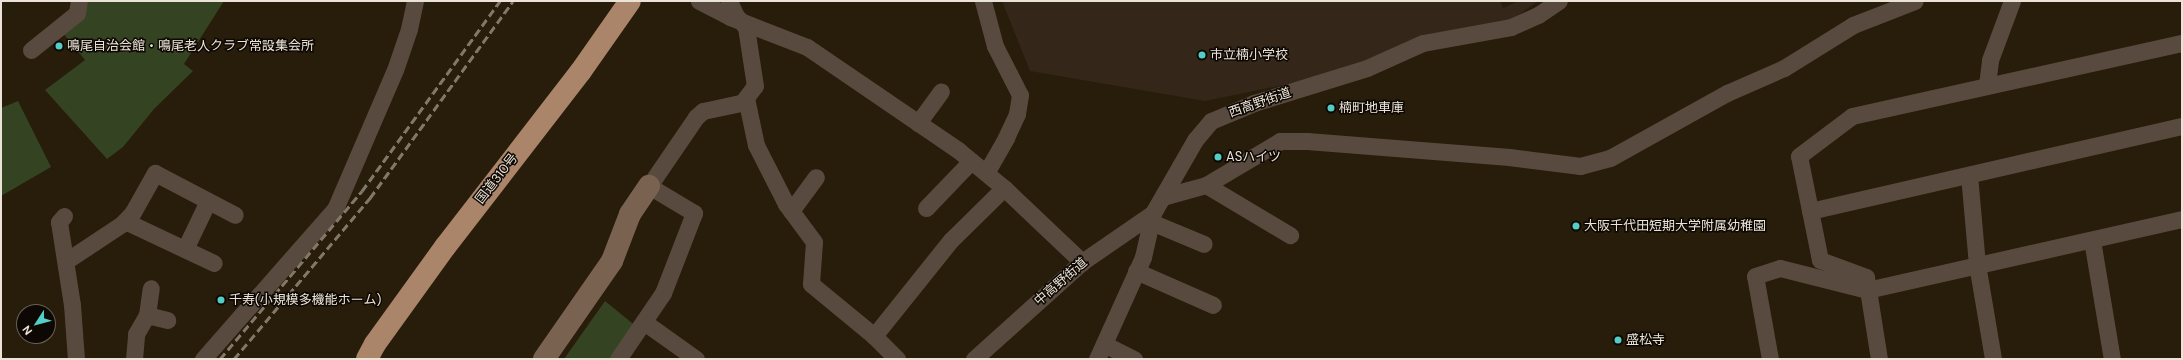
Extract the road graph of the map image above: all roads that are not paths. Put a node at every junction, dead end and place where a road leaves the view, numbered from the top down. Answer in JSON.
{"nodes":[{"id":1,"x":79,"y":1,"type":"edge"},
{"id":2,"x":415,"y":1,"type":"edge"},
{"id":3,"x":630,"y":1,"type":"edge"},
{"id":4,"x":699,"y":1,"type":"edge"},
{"id":5,"x":729,"y":1,"type":"edge"},
{"id":6,"x":983,"y":1,"type":"edge"},
{"id":7,"x":1559,"y":1,"type":"edge"},
{"id":8,"x":1915,"y":1,"type":"edge"},
{"id":9,"x":2012,"y":1,"type":"edge"},
{"id":10,"x":740,"y":20,"type":"junction"},
{"id":11,"x":2182,"y":43,"type":"edge"},
{"id":12,"x":31,"y":50,"type":"dead end"},
{"id":13,"x":1986,"y":85,"type":"junction"},
{"id":14,"x":941,"y":90,"type":"dead end"},
{"id":15,"x":746,"y":98,"type":"junction"},
{"id":16,"x":918,"y":123,"type":"junction"},
{"id":17,"x":2182,"y":126,"type":"edge"},
{"id":18,"x":971,"y":161,"type":"junction"},
{"id":19,"x":986,"y":172,"type":"junction"},
{"id":20,"x":1969,"y":175,"type":"junction"},
{"id":21,"x":816,"y":177,"type":"dead end"},
{"id":22,"x":1206,"y":184,"type":"junction"},
{"id":23,"x":649,"y":186,"type":"junction"},
{"id":24,"x":1004,"y":188,"type":"junction"},
{"id":25,"x":1166,"y":196,"type":"junction"},
{"id":26,"x":208,"y":201,"type":"junction"},
{"id":27,"x":926,"y":208,"type":"dead end"},
{"id":28,"x":791,"y":211,"type":"junction"},
{"id":29,"x":1810,"y":211,"type":"junction"},
{"id":30,"x":235,"y":215,"type":"dead end"},
{"id":31,"x":64,"y":216,"type":"dead end"},
{"id":32,"x":1152,"y":218,"type":"junction"},
{"id":33,"x":2182,"y":219,"type":"edge"},
{"id":34,"x":125,"y":221,"type":"junction"},
{"id":35,"x":1290,"y":235,"type":"dead end"},
{"id":36,"x":2092,"y":240,"type":"junction"},
{"id":37,"x":1204,"y":244,"type":"dead end"},
{"id":38,"x":185,"y":249,"type":"junction"},
{"id":39,"x":66,"y":261,"type":"junction"},
{"id":40,"x":1082,"y":262,"type":"junction"},
{"id":41,"x":214,"y":263,"type":"dead end"},
{"id":42,"x":1977,"y":264,"type":"junction"},
{"id":43,"x":1136,"y":272,"type":"junction"},
{"id":44,"x":151,"y":288,"type":"dead end"},
{"id":45,"x":1867,"y":290,"type":"junction"},
{"id":46,"x":1213,"y":305,"type":"dead end"},
{"id":47,"x":147,"y":315,"type":"junction"},
{"id":48,"x":166,"y":320,"type":"dead end"},
{"id":49,"x":644,"y":322,"type":"junction"},
{"id":50,"x":874,"y":336,"type":"junction"},
{"id":51,"x":1101,"y":351,"type":"edge"},
{"id":52,"x":895,"y":358,"type":"edge"},
{"id":53,"x":76,"y":359,"type":"edge"},
{"id":54,"x":134,"y":359,"type":"edge"},
{"id":55,"x":203,"y":359,"type":"edge"},
{"id":56,"x":367,"y":359,"type":"edge"},
{"id":57,"x":544,"y":359,"type":"edge"},
{"id":58,"x":618,"y":359,"type":"edge"},
{"id":59,"x":696,"y":359,"type":"edge"},
{"id":60,"x":974,"y":359,"type":"edge"},
{"id":61,"x":1134,"y":359,"type":"edge"},
{"id":62,"x":1770,"y":359,"type":"edge"},
{"id":63,"x":1878,"y":359,"type":"edge"},
{"id":64,"x":1993,"y":359,"type":"edge"},
{"id":65,"x":2112,"y":359,"type":"edge"}],
"edges":[{"from":1,"to":12,"type":"street"},
{"from":2,"to":55,"type":"street"},
{"from":3,"to":56,"type":"highway","name":"国道310号"},
{"from":4,"to":10,"type":"street"},
{"from":5,"to":10,"type":"street"},
{"from":6,"to":19,"type":"street"},
{"from":7,"to":25,"type":"street","name":"西高野街道"},
{"from":8,"to":22,"type":"street"},
{"from":9,"to":13,"type":"street"},
{"from":10,"to":15,"type":"street"},
{"from":10,"to":16,"type":"street"},
{"from":11,"to":13,"type":"street"},
{"from":13,"to":29,"type":"street"},
{"from":14,"to":16,"type":"street"},
{"from":15,"to":23,"type":"street"},
{"from":15,"to":28,"type":"street"},
{"from":16,"to":18,"type":"street"},
{"from":17,"to":20,"type":"street"},
{"from":18,"to":19,"type":"street"},
{"from":18,"to":27,"type":"street"},
{"from":19,"to":24,"type":"street"},
{"from":20,"to":29,"type":"street"},
{"from":20,"to":42,"type":"street"},
{"from":21,"to":28,"type":"street"},
{"from":22,"to":25,"type":"street"},
{"from":22,"to":35,"type":"street"},
{"from":23,"to":49,"type":"street"},
{"from":23,"to":57,"type":"street"},
{"from":24,"to":40,"type":"street"},
{"from":24,"to":50,"type":"street"},
{"from":25,"to":32,"type":"street","name":"西高野街道"},
{"from":26,"to":30,"type":"street"},
{"from":26,"to":34,"type":"street"},
{"from":26,"to":38,"type":"street"},
{"from":28,"to":50,"type":"street"},
{"from":29,"to":45,"type":"street"},
{"from":31,"to":39,"type":"street"},
{"from":32,"to":37,"type":"street"},
{"from":32,"to":40,"type":"street","name":"中高野街道"},
{"from":32,"to":43,"type":"street","name":"西高野街道"},
{"from":33,"to":36,"type":"street"},
{"from":34,"to":38,"type":"street"},
{"from":34,"to":39,"type":"street"},
{"from":36,"to":42,"type":"street"},
{"from":36,"to":65,"type":"street"},
{"from":38,"to":41,"type":"street"},
{"from":39,"to":53,"type":"street"},
{"from":40,"to":60,"type":"street","name":"中高野街道"},
{"from":42,"to":45,"type":"street"},
{"from":42,"to":64,"type":"street"},
{"from":43,"to":46,"type":"street"},
{"from":43,"to":51,"type":"street","name":"西高野街道"},
{"from":44,"to":47,"type":"street"},
{"from":45,"to":62,"type":"street"},
{"from":45,"to":63,"type":"street"},
{"from":47,"to":48,"type":"street"},
{"from":47,"to":54,"type":"street"},
{"from":49,"to":58,"type":"street"},
{"from":49,"to":59,"type":"street"},
{"from":50,"to":52,"type":"street"},
{"from":51,"to":61,"type":"street"}]}
